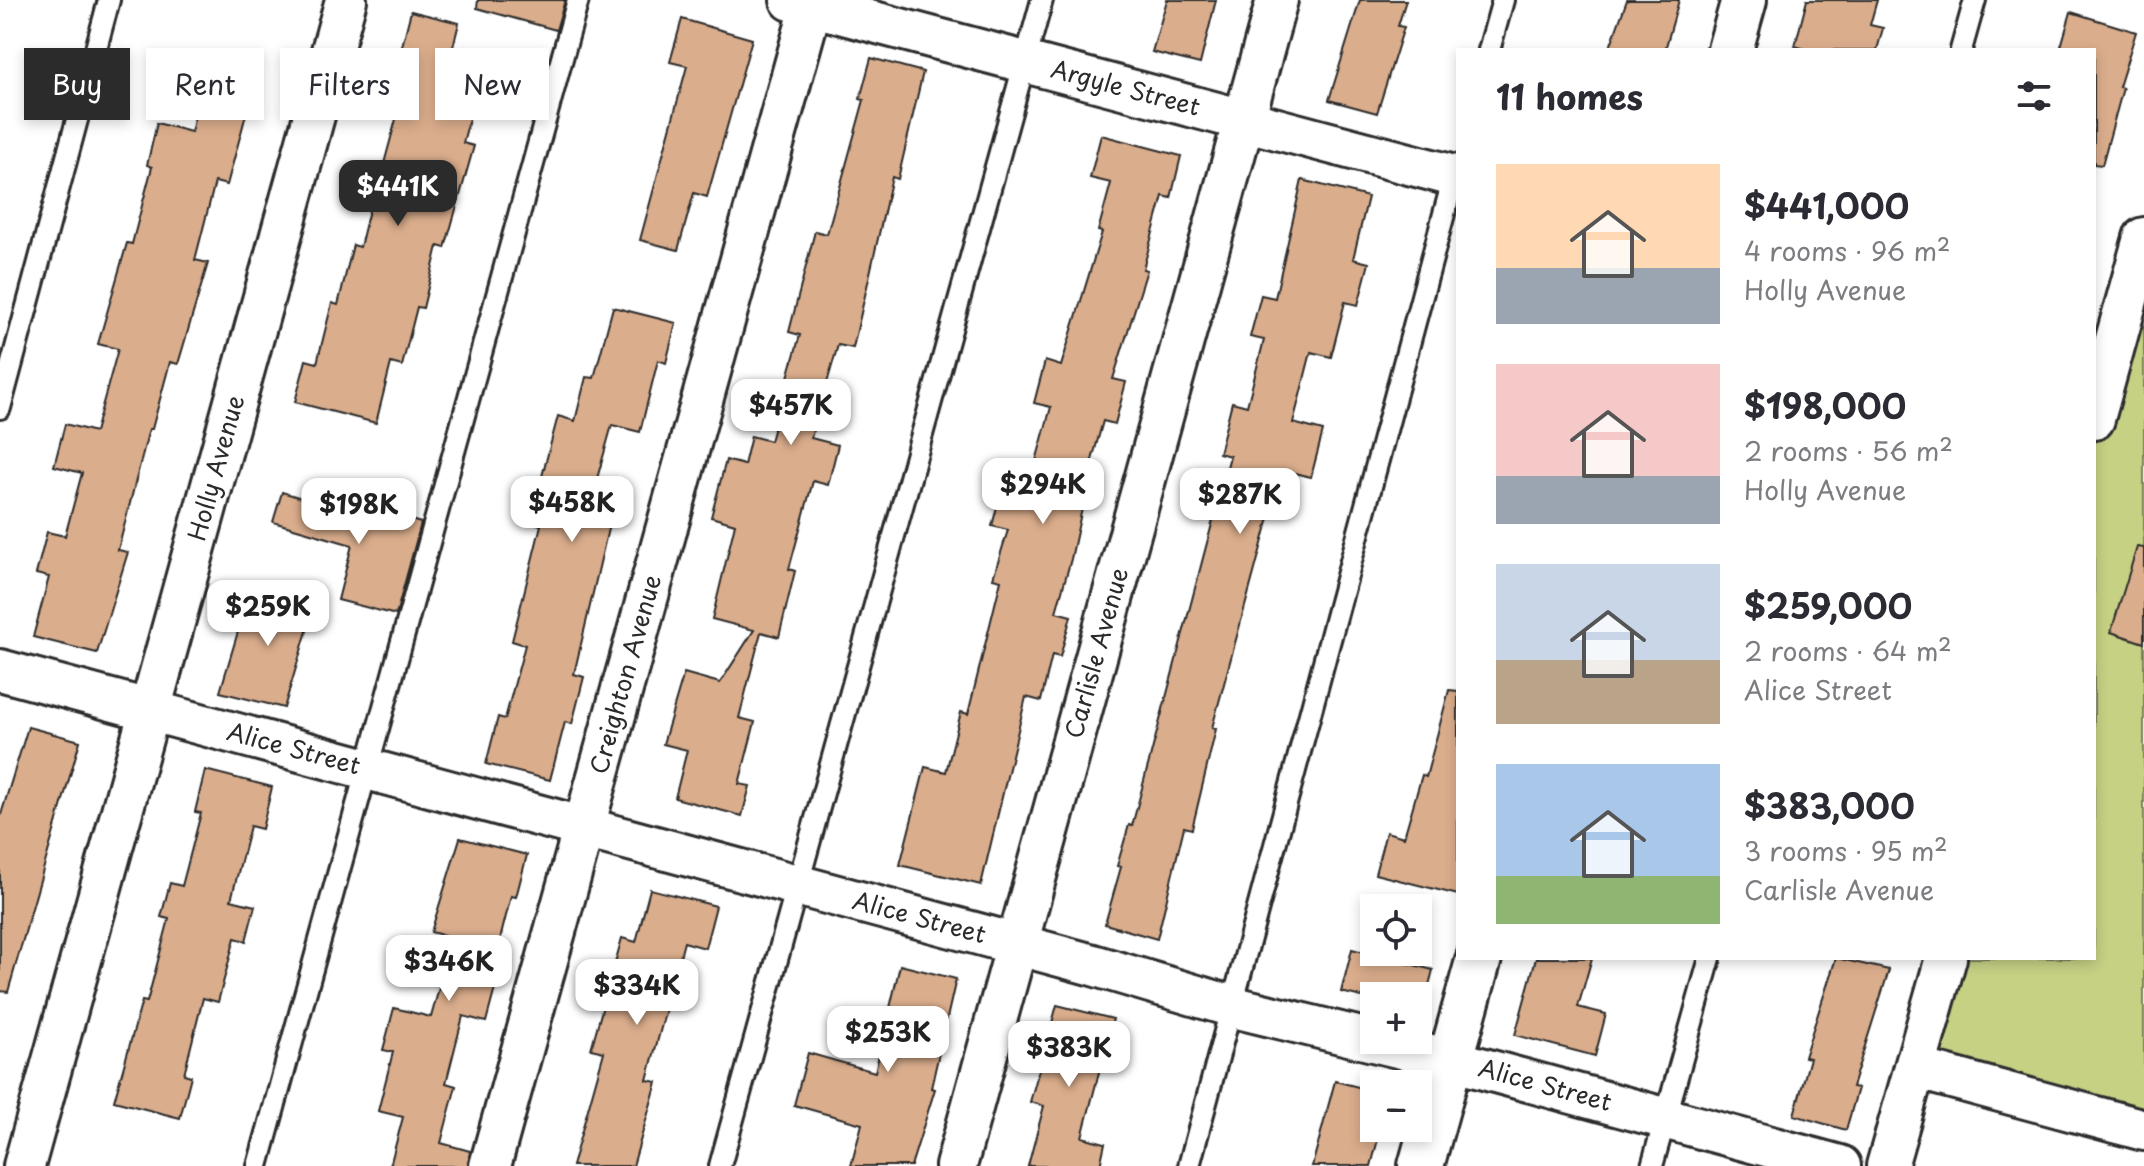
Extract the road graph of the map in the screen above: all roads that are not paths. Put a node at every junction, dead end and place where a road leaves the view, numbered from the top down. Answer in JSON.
{"nodes":[{"id":1,"x":109,"y":0,"type":"edge"},
{"id":2,"x":346,"y":0,"type":"edge"},
{"id":3,"x":578,"y":0,"type":"edge"},
{"id":4,"x":1042,"y":0,"type":"edge"},
{"id":5,"x":1277,"y":0,"type":"edge"},
{"id":6,"x":1503,"y":0,"type":"edge"},
{"id":7,"x":1744,"y":0,"type":"edge"},
{"id":8,"x":1975,"y":0,"type":"edge"},
{"id":9,"x":805,"y":2,"type":"edge"},
{"id":10,"x":1490,"y":48,"type":"edge"},
{"id":11,"x":1731,"y":48,"type":"edge"},
{"id":12,"x":1962,"y":48,"type":"edge"},
{"id":13,"x":1025,"y":63,"type":"junction"},
{"id":14,"x":1244,"y":121,"type":"junction"},
{"id":15,"x":1456,"y":172,"type":"edge"},
{"id":16,"x":1456,"y":176,"type":"edge"},
{"id":17,"x":2144,"y":238,"type":"edge"},
{"id":18,"x":2103,"y":350,"type":"edge"},
{"id":19,"x":2096,"y":404,"type":"edge"},
{"id":20,"x":0,"y":408,"type":"edge"},
{"id":21,"x":0,"y":670,"type":"edge"},
{"id":22,"x":150,"y":709,"type":"junction"},
{"id":23,"x":369,"y":770,"type":"junction"},
{"id":24,"x":584,"y":829,"type":"junction"},
{"id":25,"x":797,"y":886,"type":"junction"},
{"id":26,"x":1017,"y":945,"type":"junction"},
{"id":27,"x":1478,"y":960,"type":"edge"},
{"id":28,"x":1709,"y":960,"type":"edge"},
{"id":29,"x":1945,"y":960,"type":"edge"},
{"id":30,"x":1234,"y":1007,"type":"junction"},
{"id":31,"x":1451,"y":1060,"type":"junction"},
{"id":32,"x":1915,"y":1068,"type":"junction"},
{"id":33,"x":1665,"y":1118,"type":"junction"},
{"id":34,"x":2144,"y":1130,"type":"edge"},
{"id":35,"x":24,"y":1166,"type":"edge"},
{"id":36,"x":258,"y":1166,"type":"edge"},
{"id":37,"x":490,"y":1166,"type":"edge"},
{"id":38,"x":720,"y":1166,"type":"edge"},
{"id":39,"x":956,"y":1166,"type":"edge"},
{"id":40,"x":1189,"y":1166,"type":"edge"},
{"id":41,"x":1421,"y":1166,"type":"edge"},
{"id":42,"x":1652,"y":1166,"type":"edge"},
{"id":43,"x":1840,"y":1166,"type":"edge"},
{"id":44,"x":1887,"y":1166,"type":"edge"}],
"edges":[{"from":1,"to":20,"type":"lane"},
{"from":2,"to":22,"type":"street","name":"Holly Avenue"},
{"from":3,"to":23,"type":"lane"},
{"from":4,"to":13,"type":"lane"},
{"from":5,"to":14,"type":"street","name":"Carlisle Avenue"},
{"from":6,"to":10,"type":"lane"},
{"from":7,"to":11,"type":"street"},
{"from":8,"to":12,"type":"lane"},
{"from":9,"to":13,"type":"street","name":"Argyle Street"},
{"from":9,"to":24,"type":"street","name":"Creighton Avenue"},
{"from":13,"to":14,"type":"street","name":"Argyle Street"},
{"from":13,"to":25,"type":"lane"},
{"from":14,"to":15,"type":"street","name":"Argyle Street"},
{"from":14,"to":26,"type":"street","name":"Carlisle Avenue"},
{"from":16,"to":30,"type":"lane"},
{"from":17,"to":18,"type":"street"},
{"from":18,"to":19,"type":"street"},
{"from":21,"to":22,"type":"street","name":"Alice Street"},
{"from":22,"to":23,"type":"street","name":"Alice Street"},
{"from":22,"to":35,"type":"street","name":"Holly Avenue"},
{"from":23,"to":24,"type":"street","name":"Alice Street"},
{"from":23,"to":36,"type":"lane"},
{"from":24,"to":25,"type":"street","name":"Alice Street"},
{"from":24,"to":37,"type":"street","name":"Creighton Avenue"},
{"from":25,"to":26,"type":"street","name":"Alice Street"},
{"from":25,"to":38,"type":"lane"},
{"from":26,"to":30,"type":"street","name":"Alice Street"},
{"from":26,"to":39,"type":"street","name":"Carlisle Avenue"},
{"from":27,"to":31,"type":"street"},
{"from":28,"to":33,"type":"lane"},
{"from":29,"to":32,"type":"street"},
{"from":30,"to":31,"type":"street","name":"Alice Street"},
{"from":30,"to":40,"type":"lane"},
{"from":31,"to":33,"type":"street","name":"Alice Street"},
{"from":31,"to":41,"type":"street"},
{"from":32,"to":34,"type":"street"},
{"from":32,"to":44,"type":"street"},
{"from":33,"to":42,"type":"lane"},
{"from":33,"to":43,"type":"street","name":"Alice Street"}]}
